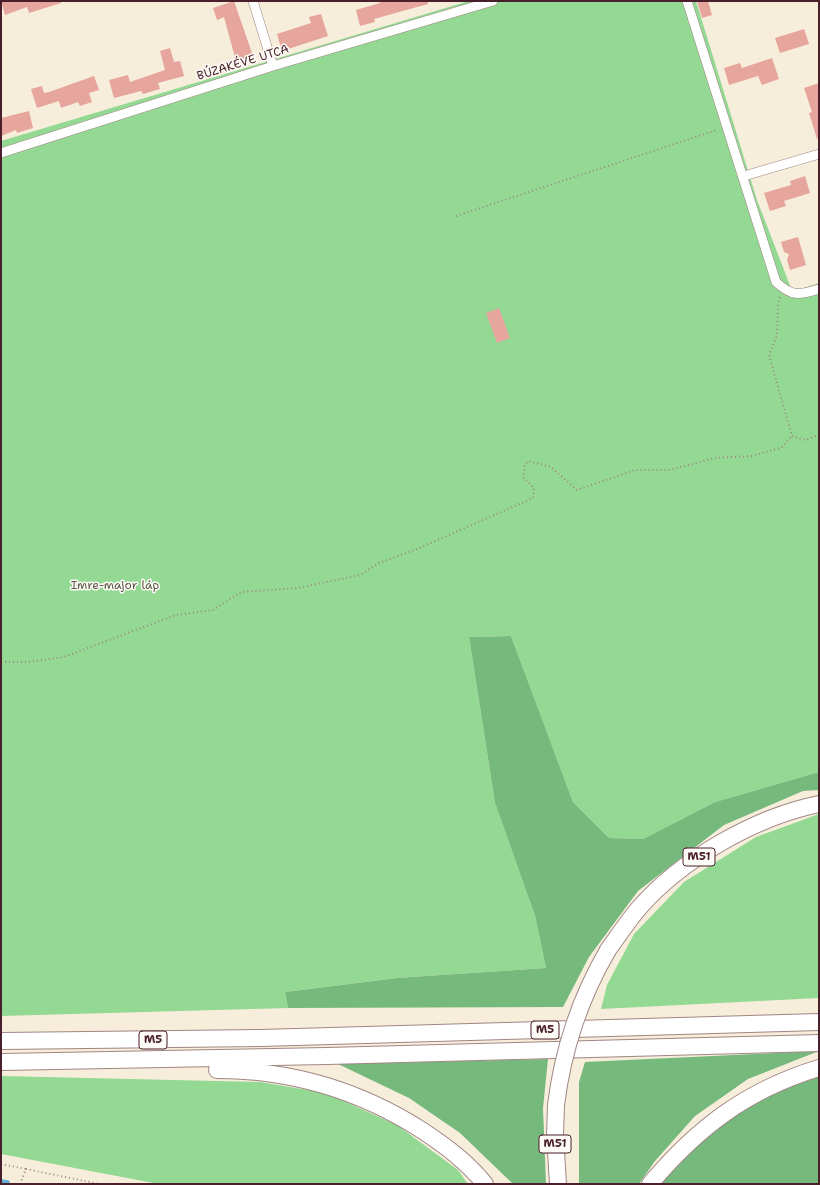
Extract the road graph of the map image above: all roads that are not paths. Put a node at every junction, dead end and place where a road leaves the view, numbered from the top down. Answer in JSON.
{"nodes":[{"id":1,"x":253,"y":1,"type":"edge"},
{"id":2,"x":492,"y":1,"type":"edge"},
{"id":3,"x":687,"y":1,"type":"edge"},
{"id":4,"x":273,"y":66,"type":"junction"},
{"id":5,"x":1,"y":152,"type":"edge"},
{"id":6,"x":819,"y":154,"type":"edge"},
{"id":7,"x":744,"y":176,"type":"junction"},
{"id":8,"x":819,"y":289,"type":"edge"},
{"id":9,"x":819,"y":804,"type":"edge"},
{"id":10,"x":819,"y":1012,"type":"edge"},
{"id":11,"x":819,"y":1022,"type":"edge"},
{"id":12,"x":786,"y":1023,"type":"junction"},
{"id":13,"x":1,"y":1041,"type":"edge"},
{"id":14,"x":819,"y":1043,"type":"edge"},
{"id":15,"x":100,"y":1061,"type":"junction"},
{"id":16,"x":1,"y":1062,"type":"edge"},
{"id":17,"x":819,"y":1068,"type":"edge"},
{"id":18,"x":485,"y":1184,"type":"edge"},
{"id":19,"x":558,"y":1184,"type":"edge"},
{"id":20,"x":650,"y":1184,"type":"edge"}],
"edges":[{"from":1,"to":4,"type":"street"},
{"from":2,"to":4,"type":"street","name":"BÚZAKÉVE UTCA"},
{"from":3,"to":7,"type":"street"},
{"from":4,"to":5,"type":"street","name":"BÚZAKÉVE UTCA"},
{"from":6,"to":7,"type":"street"},
{"from":7,"to":8,"type":"street"},
{"from":9,"to":19,"type":"highway","number":"M51","bridge":true},
{"from":10,"to":12,"type":"highway"},
{"from":11,"to":12,"type":"highway","number":"M5"},
{"from":12,"to":13,"type":"highway","number":"M5"},
{"from":14,"to":15,"type":"highway","number":"M5"},
{"from":15,"to":16,"type":"highway","number":"M5"},
{"from":15,"to":18,"type":"highway"},
{"from":17,"to":20,"type":"highway"}]}
